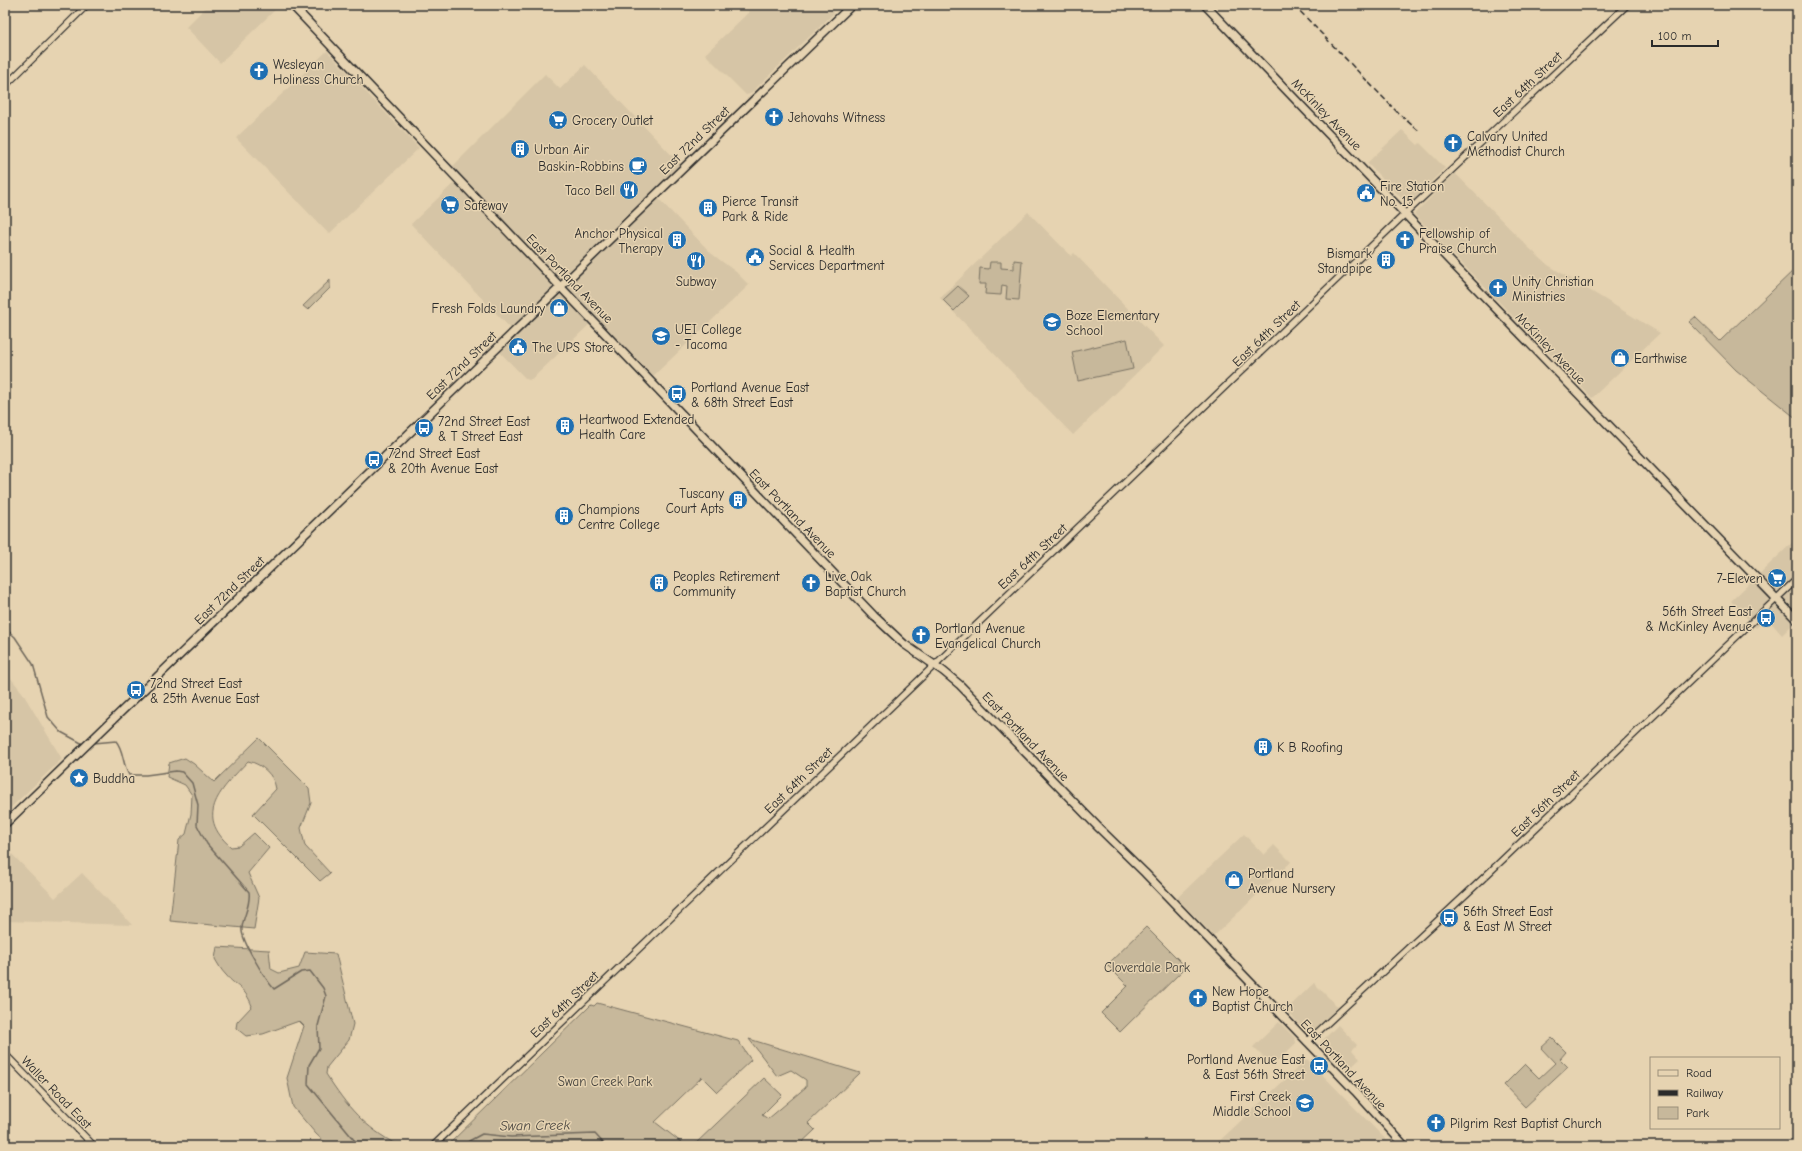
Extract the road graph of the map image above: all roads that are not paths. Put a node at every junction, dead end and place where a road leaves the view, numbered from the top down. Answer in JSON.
{"nodes":[{"id":1,"x":87,"y":5,"type":"edge"},
{"id":2,"x":292,"y":5,"type":"edge"},
{"id":3,"x":852,"y":5,"type":"edge"},
{"id":4,"x":1205,"y":5,"type":"edge"},
{"id":5,"x":1628,"y":5,"type":"edge"},
{"id":6,"x":843,"y":8,"type":"edge"},
{"id":7,"x":5,"y":86,"type":"edge"},
{"id":8,"x":1405,"y":214,"type":"junction"},
{"id":9,"x":560,"y":286,"type":"junction"},
{"id":10,"x":1797,"y":579,"type":"edge"},
{"id":11,"x":1776,"y":598,"type":"junction"},
{"id":12,"x":1797,"y":620,"type":"edge"},
{"id":13,"x":935,"y":665,"type":"junction"},
{"id":14,"x":5,"y":824,"type":"edge"},
{"id":15,"x":1307,"y":1042,"type":"junction"},
{"id":16,"x":5,"y":1054,"type":"edge"},
{"id":17,"x":94,"y":1146,"type":"edge"},
{"id":18,"x":433,"y":1146,"type":"edge"},
{"id":19,"x":1405,"y":1146,"type":"edge"}],
"edges":[{"from":1,"to":7,"type":"street"},
{"from":2,"to":9,"type":"main road","name":"East Portland Avenue"},
{"from":3,"to":6,"type":"main road","name":"East 72nd Street"},
{"from":4,"to":8,"type":"main road","name":"McKinley Avenue"},
{"from":5,"to":8,"type":"street","name":"East 64th Street"},
{"from":6,"to":9,"type":"main road","name":"East 72nd Street"},
{"from":8,"to":11,"type":"main road","name":"McKinley Avenue"},
{"from":8,"to":13,"type":"street","name":"East 64th Street"},
{"from":9,"to":13,"type":"main road","name":"East Portland Avenue"},
{"from":9,"to":14,"type":"main road","name":"East 72nd Street"},
{"from":10,"to":11,"type":"street","name":"East 56th Street"},
{"from":11,"to":12,"type":"main road","name":"McKinley Avenue"},
{"from":11,"to":15,"type":"street","name":"East 56th Street"},
{"from":13,"to":15,"type":"main road","name":"East Portland Avenue"},
{"from":13,"to":18,"type":"street","name":"East 64th Street"},
{"from":15,"to":19,"type":"main road","name":"East Portland Avenue"},
{"from":16,"to":17,"type":"street","name":"Waller Road East"}]}
